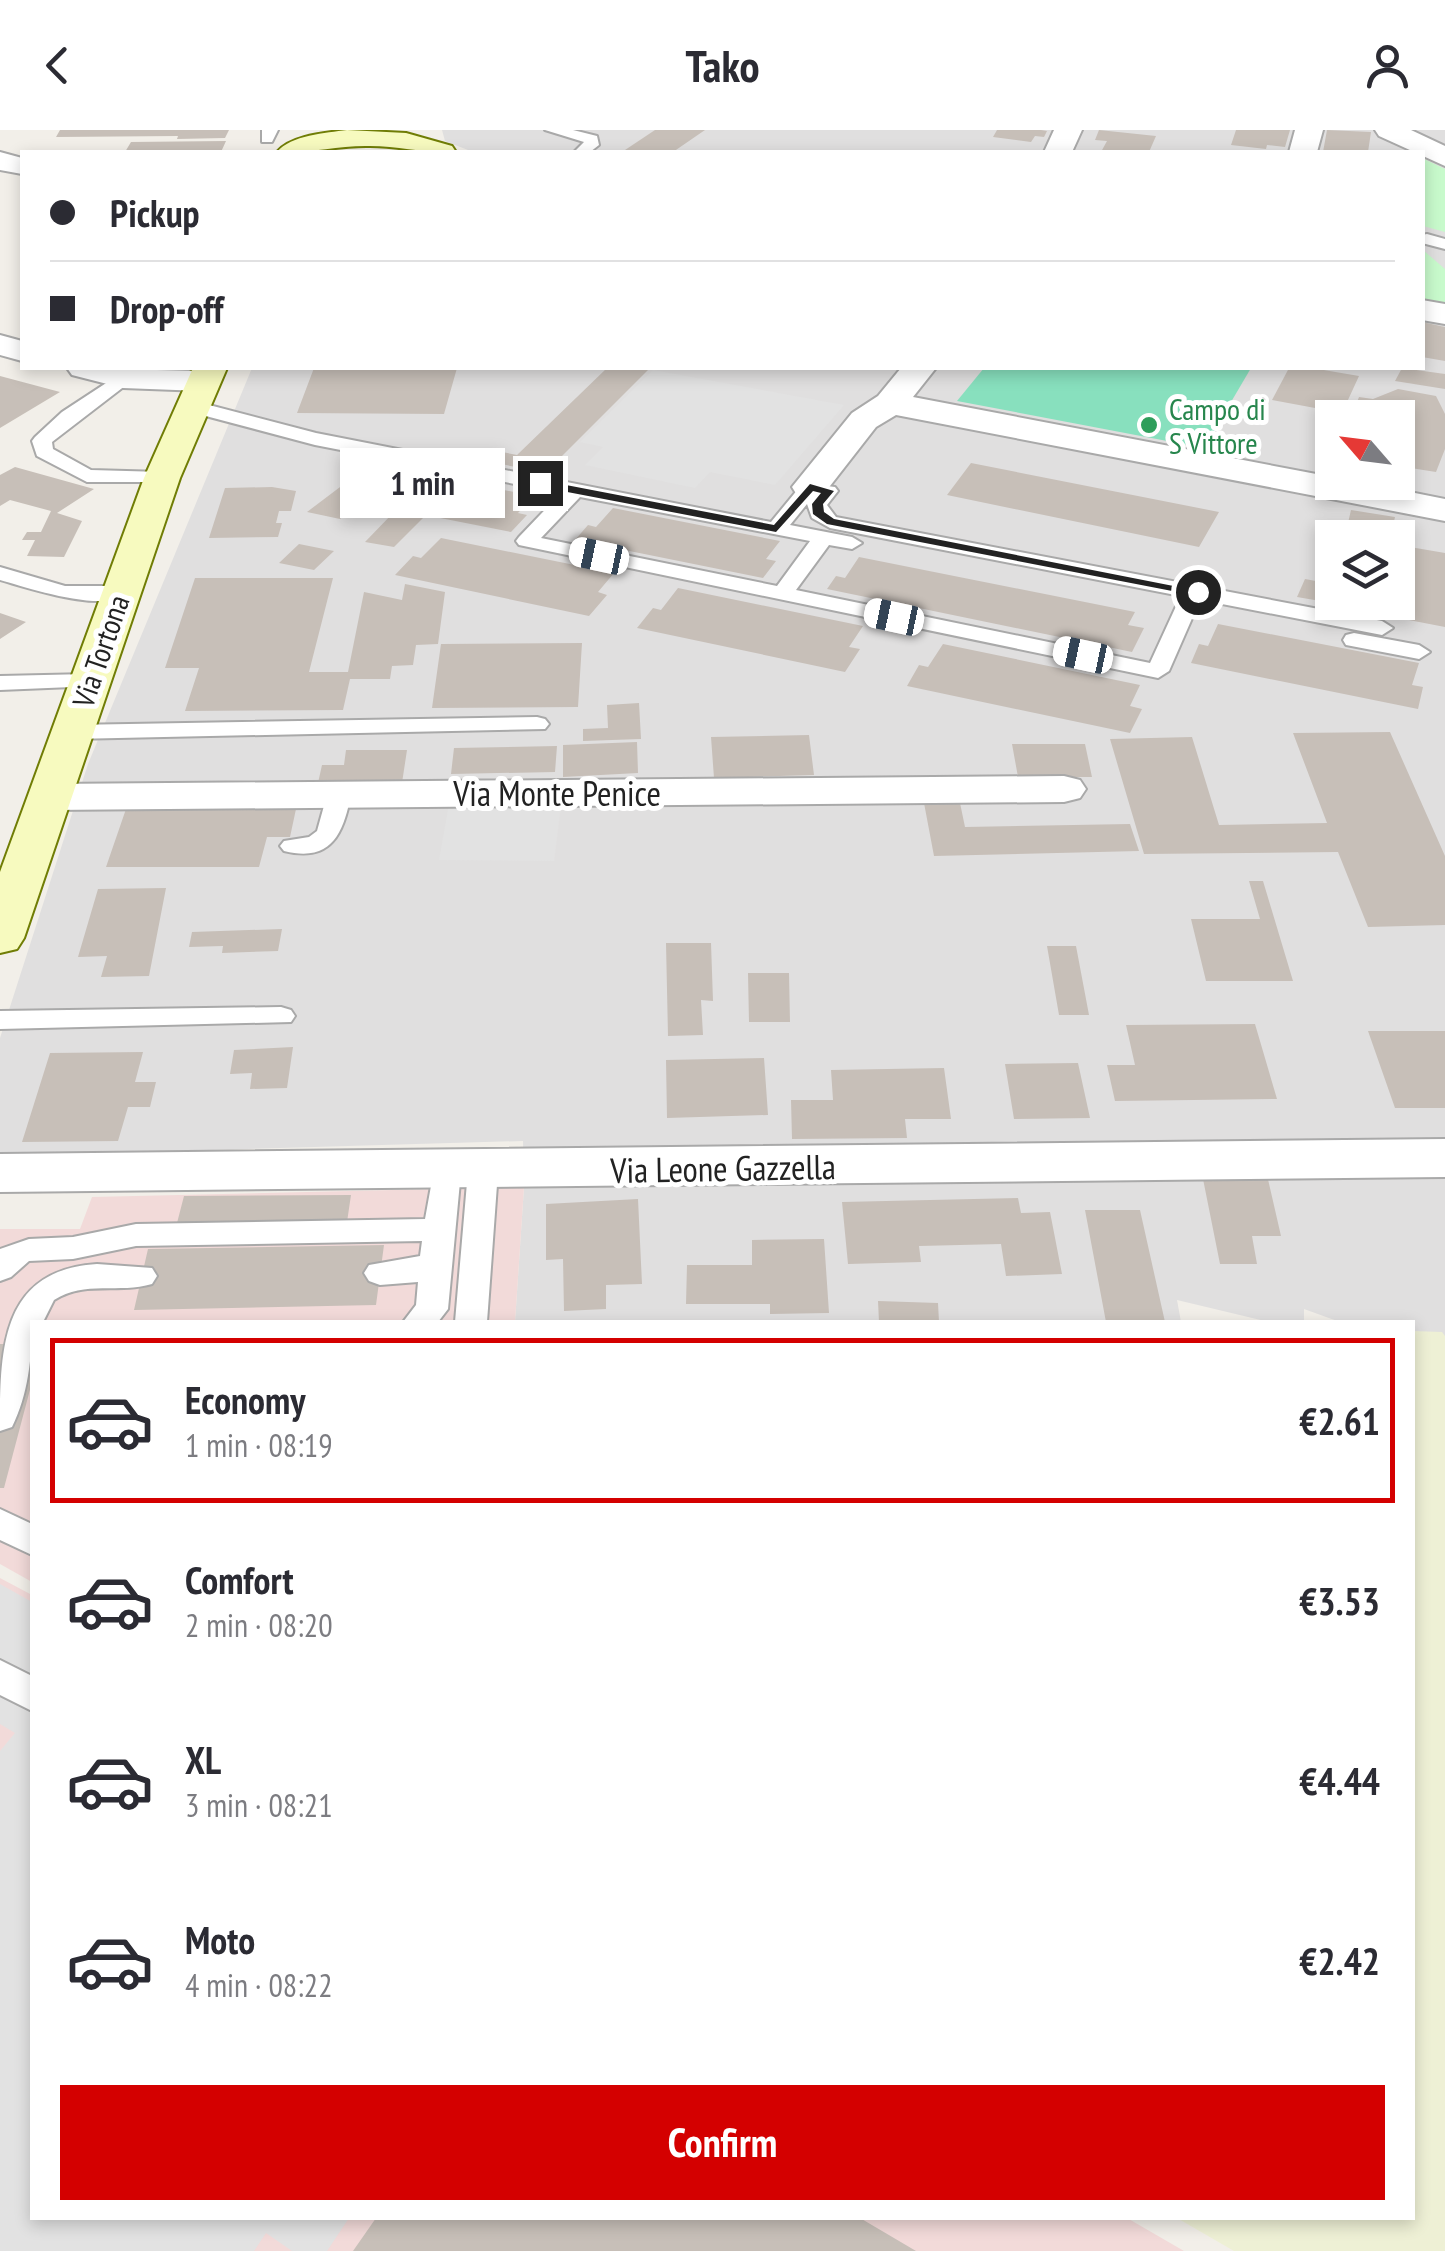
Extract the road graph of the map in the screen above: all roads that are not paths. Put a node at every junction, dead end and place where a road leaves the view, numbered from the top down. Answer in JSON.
{"nodes":[{"id":1,"x":553,"y":130,"type":"edge"},
{"id":2,"x":1389,"y":130,"type":"edge"},
{"id":3,"x":381,"y":134,"type":"edge"},
{"id":4,"x":276,"y":140,"type":"edge"},
{"id":5,"x":428,"y":142,"type":"edge"},
{"id":6,"x":584,"y":150,"type":"edge"},
{"id":7,"x":1445,"y":157,"type":"edge"},
{"id":8,"x":1427,"y":239,"type":"dead end"},
{"id":9,"x":1445,"y":247,"type":"edge"},
{"id":10,"x":1445,"y":261,"type":"edge"},
{"id":11,"x":92,"y":370,"type":"edge"},
{"id":12,"x":917,"y":370,"type":"edge"},
{"id":13,"x":123,"y":378,"type":"junction"},
{"id":14,"x":201,"y":385,"type":"edge"},
{"id":15,"x":890,"y":402,"type":"junction"},
{"id":16,"x":162,"y":478,"type":"junction"},
{"id":17,"x":810,"y":487,"type":"junction"},
{"id":18,"x":575,"y":490,"type":"junction"},
{"id":19,"x":1445,"y":510,"type":"edge"},
{"id":20,"x":776,"y":528,"type":"junction"},
{"id":21,"x":823,"y":538,"type":"junction"},
{"id":22,"x":0,"y":573,"type":"edge"},
{"id":23,"x":120,"y":592,"type":"junction"},
{"id":24,"x":782,"y":594,"type":"junction"},
{"id":25,"x":1186,"y":607,"type":"junction"},
{"id":26,"x":1382,"y":628,"type":"dead end"},
{"id":27,"x":1419,"y":652,"type":"dead end"},
{"id":28,"x":88,"y":681,"type":"junction"},
{"id":29,"x":0,"y":682,"type":"edge"},
{"id":30,"x":537,"y":724,"type":"dead end"},
{"id":31,"x":72,"y":732,"type":"junction"},
{"id":32,"x":1064,"y":789,"type":"dead end"},
{"id":33,"x":339,"y":795,"type":"junction"},
{"id":34,"x":50,"y":797,"type":"junction"},
{"id":35,"x":293,"y":846,"type":"dead end"},
{"id":36,"x":0,"y":938,"type":"edge"},
{"id":37,"x":281,"y":1016,"type":"dead end"},
{"id":38,"x":0,"y":1020,"type":"edge"},
{"id":39,"x":1445,"y":1158,"type":"edge"},
{"id":40,"x":464,"y":1171,"type":"junction"},
{"id":41,"x":0,"y":1174,"type":"edge"},
{"id":42,"x":437,"y":1246,"type":"junction"},
{"id":43,"x":69,"y":1263,"type":"junction"},
{"id":44,"x":0,"y":1269,"type":"edge"},
{"id":45,"x":380,"y":1273,"type":"dead end"},
{"id":46,"x":141,"y":1276,"type":"dead end"},
{"id":47,"x":421,"y":1320,"type":"edge"},
{"id":48,"x":471,"y":1320,"type":"edge"},
{"id":49,"x":0,"y":1418,"type":"edge"},
{"id":50,"x":0,"y":1523,"type":"edge"},
{"id":51,"x":30,"y":1540,"type":"edge"},
{"id":52,"x":0,"y":1676,"type":"edge"},
{"id":53,"x":30,"y":1694,"type":"edge"}],
"edges":[{"from":1,"to":6,"type":"lane"},
{"from":2,"to":7,"type":"street"},
{"from":3,"to":4,"type":"main road"},
{"from":3,"to":5,"type":"main road"},
{"from":8,"to":9,"type":"lane"},
{"from":9,"to":10,"type":"lane"},
{"from":11,"to":13,"type":"street"},
{"from":12,"to":15,"type":"street"},
{"from":13,"to":14,"type":"street"},
{"from":13,"to":16,"type":"lane"},
{"from":14,"to":16,"type":"main road","name":"Via Tortona"},
{"from":14,"to":18,"type":"lane"},
{"from":15,"to":17,"type":"street"},
{"from":15,"to":19,"type":"street"},
{"from":16,"to":23,"type":"main road","name":"Via Tortona"},
{"from":17,"to":20,"type":"lane"},
{"from":17,"to":26,"type":"lane"},
{"from":18,"to":20,"type":"lane"},
{"from":18,"to":24,"type":"lane"},
{"from":20,"to":21,"type":"lane"},
{"from":21,"to":24,"type":"lane"},
{"from":21,"to":25,"type":"lane"},
{"from":22,"to":23,"type":"lane"},
{"from":23,"to":28,"type":"main road","name":"Via Tortona"},
{"from":24,"to":25,"type":"lane"},
{"from":25,"to":27,"type":"lane"},
{"from":28,"to":29,"type":"lane"},
{"from":28,"to":31,"type":"main road","name":"Via Tortona"},
{"from":30,"to":31,"type":"lane"},
{"from":31,"to":34,"type":"main road","name":"Via Tortona"},
{"from":32,"to":33,"type":"street","name":"Via Monte Penice"},
{"from":33,"to":34,"type":"street","name":"Via Monte Penice"},
{"from":33,"to":35,"type":"lane"},
{"from":34,"to":36,"type":"main road","name":"Via Tortona"},
{"from":37,"to":38,"type":"lane"},
{"from":39,"to":40,"type":"street","name":"Via Leone Gazzella"},
{"from":40,"to":41,"type":"street","name":"Via Leone Gazzella"},
{"from":40,"to":42,"type":"lane"},
{"from":40,"to":48,"type":"lane"},
{"from":42,"to":43,"type":"lane"},
{"from":42,"to":45,"type":"lane"},
{"from":42,"to":47,"type":"lane"},
{"from":43,"to":44,"type":"lane"},
{"from":43,"to":46,"type":"lane"},
{"from":43,"to":49,"type":"lane"},
{"from":50,"to":51,"type":"lane"},
{"from":52,"to":53,"type":"lane"}]}
